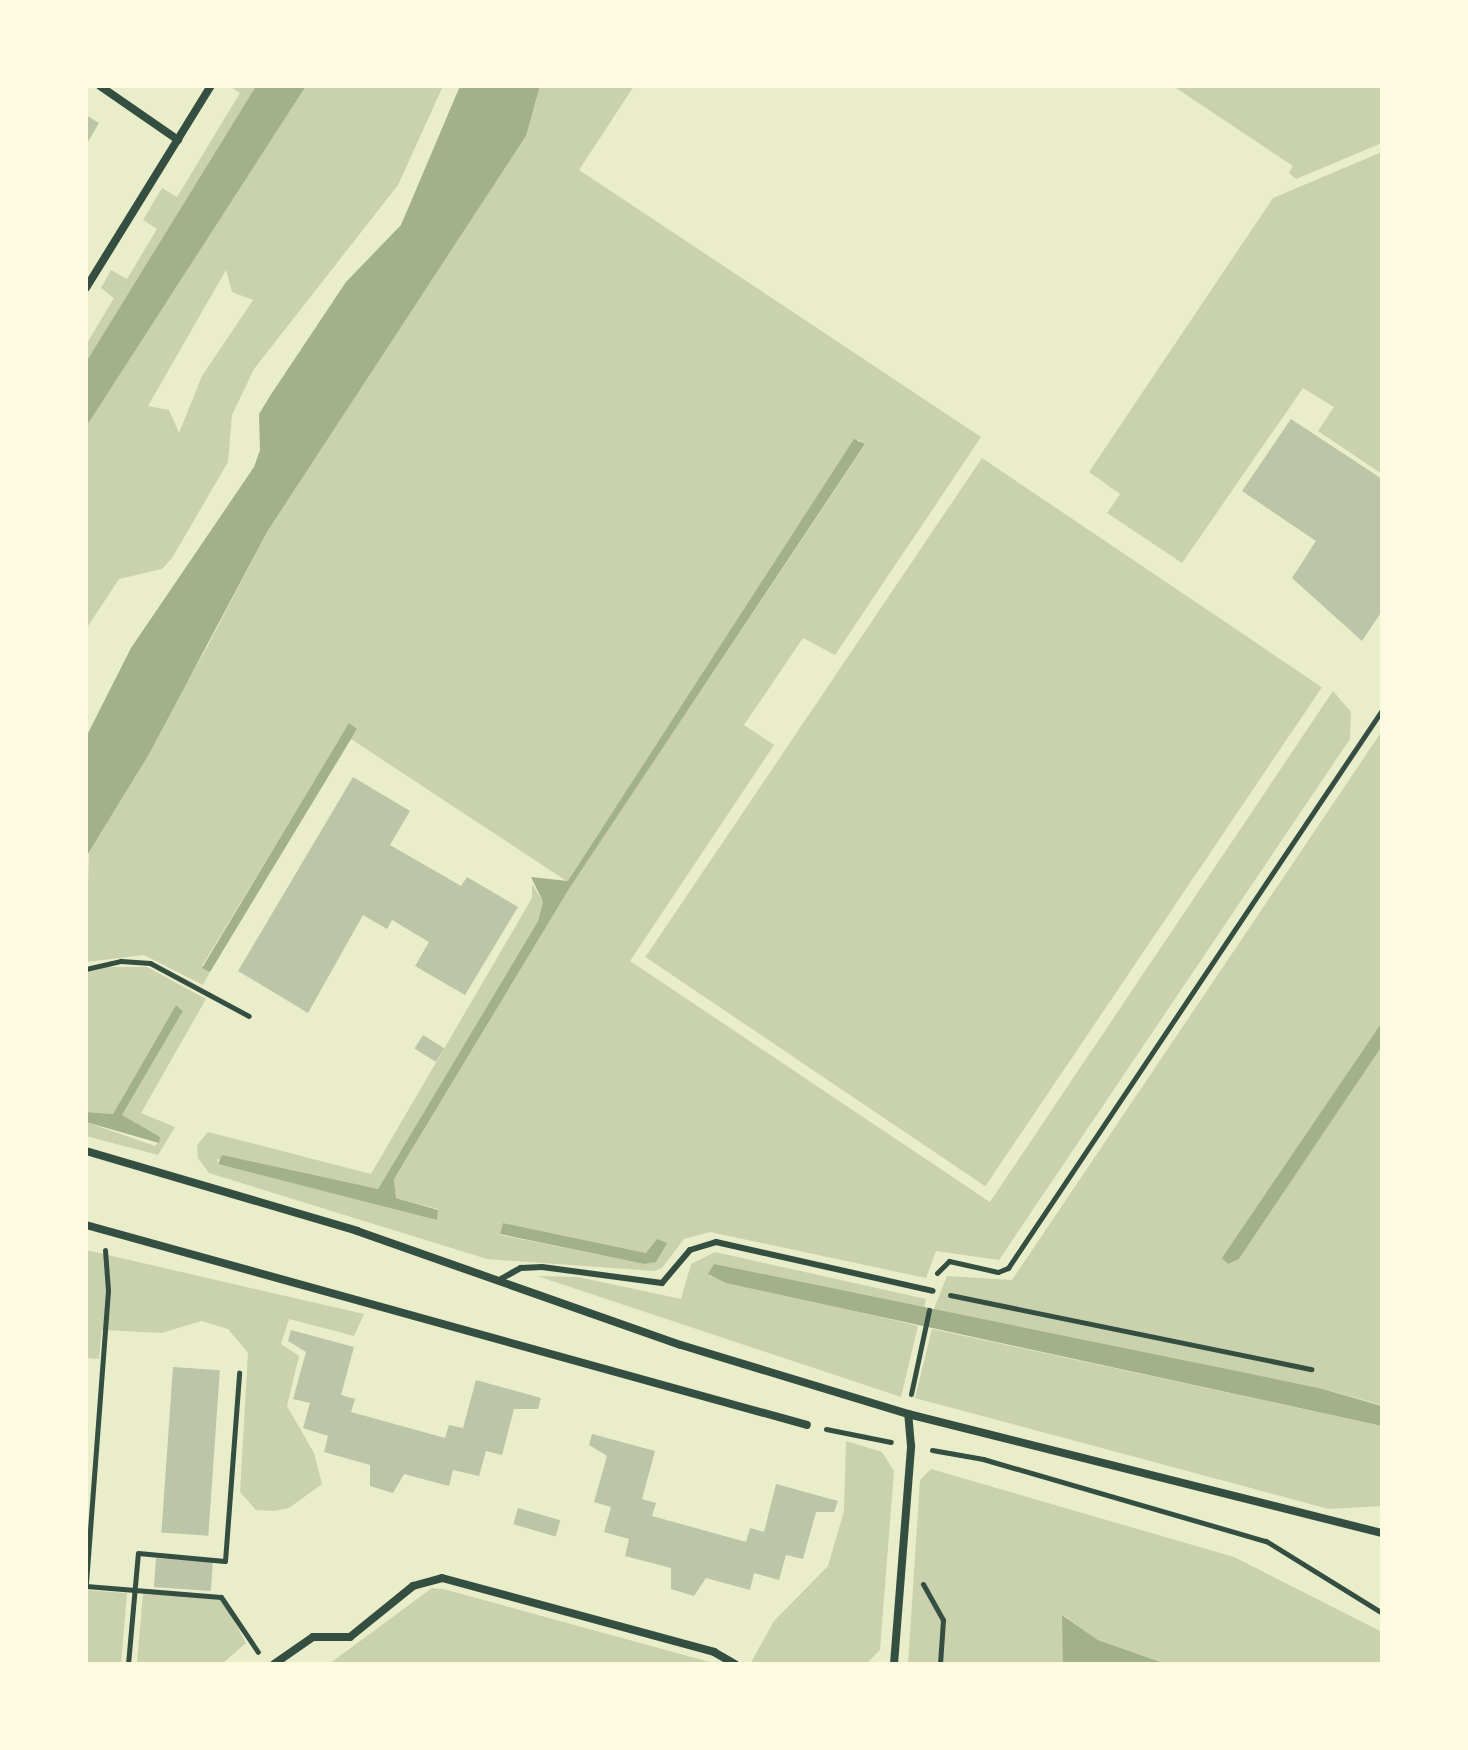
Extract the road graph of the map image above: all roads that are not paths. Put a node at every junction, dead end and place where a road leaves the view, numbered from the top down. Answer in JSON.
{"nodes":[{"id":1,"x":100,"y":86,"type":"edge"},
{"id":2,"x":211,"y":86,"type":"edge"},
{"id":3,"x":178,"y":140,"type":"junction"},
{"id":4,"x":86,"y":288,"type":"edge"},
{"id":5,"x":86,"y":1151,"type":"edge"},
{"id":6,"x":86,"y":1225,"type":"edge"},
{"id":7,"x":499,"y":1280,"type":"junction"},
{"id":8,"x":933,"y":1291,"type":"road end"},
{"id":9,"x":908,"y":1414,"type":"junction"},
{"id":10,"x":807,"y":1425,"type":"road end"},
{"id":11,"x":1382,"y":1533,"type":"edge"},
{"id":12,"x":271,"y":1664,"type":"edge"},
{"id":13,"x":735,"y":1664,"type":"edge"},
{"id":14,"x":894,"y":1664,"type":"edge"}],
"edges":[{"from":1,"to":3,"type":"street"},
{"from":2,"to":3,"type":"street"},
{"from":3,"to":4,"type":"street"},
{"from":5,"to":7,"type":"street"},
{"from":6,"to":10,"type":"street"},
{"from":7,"to":8,"type":"lane"},
{"from":7,"to":9,"type":"street"},
{"from":9,"to":11,"type":"street"},
{"from":9,"to":14,"type":"street"},
{"from":12,"to":13,"type":"street"}]}
